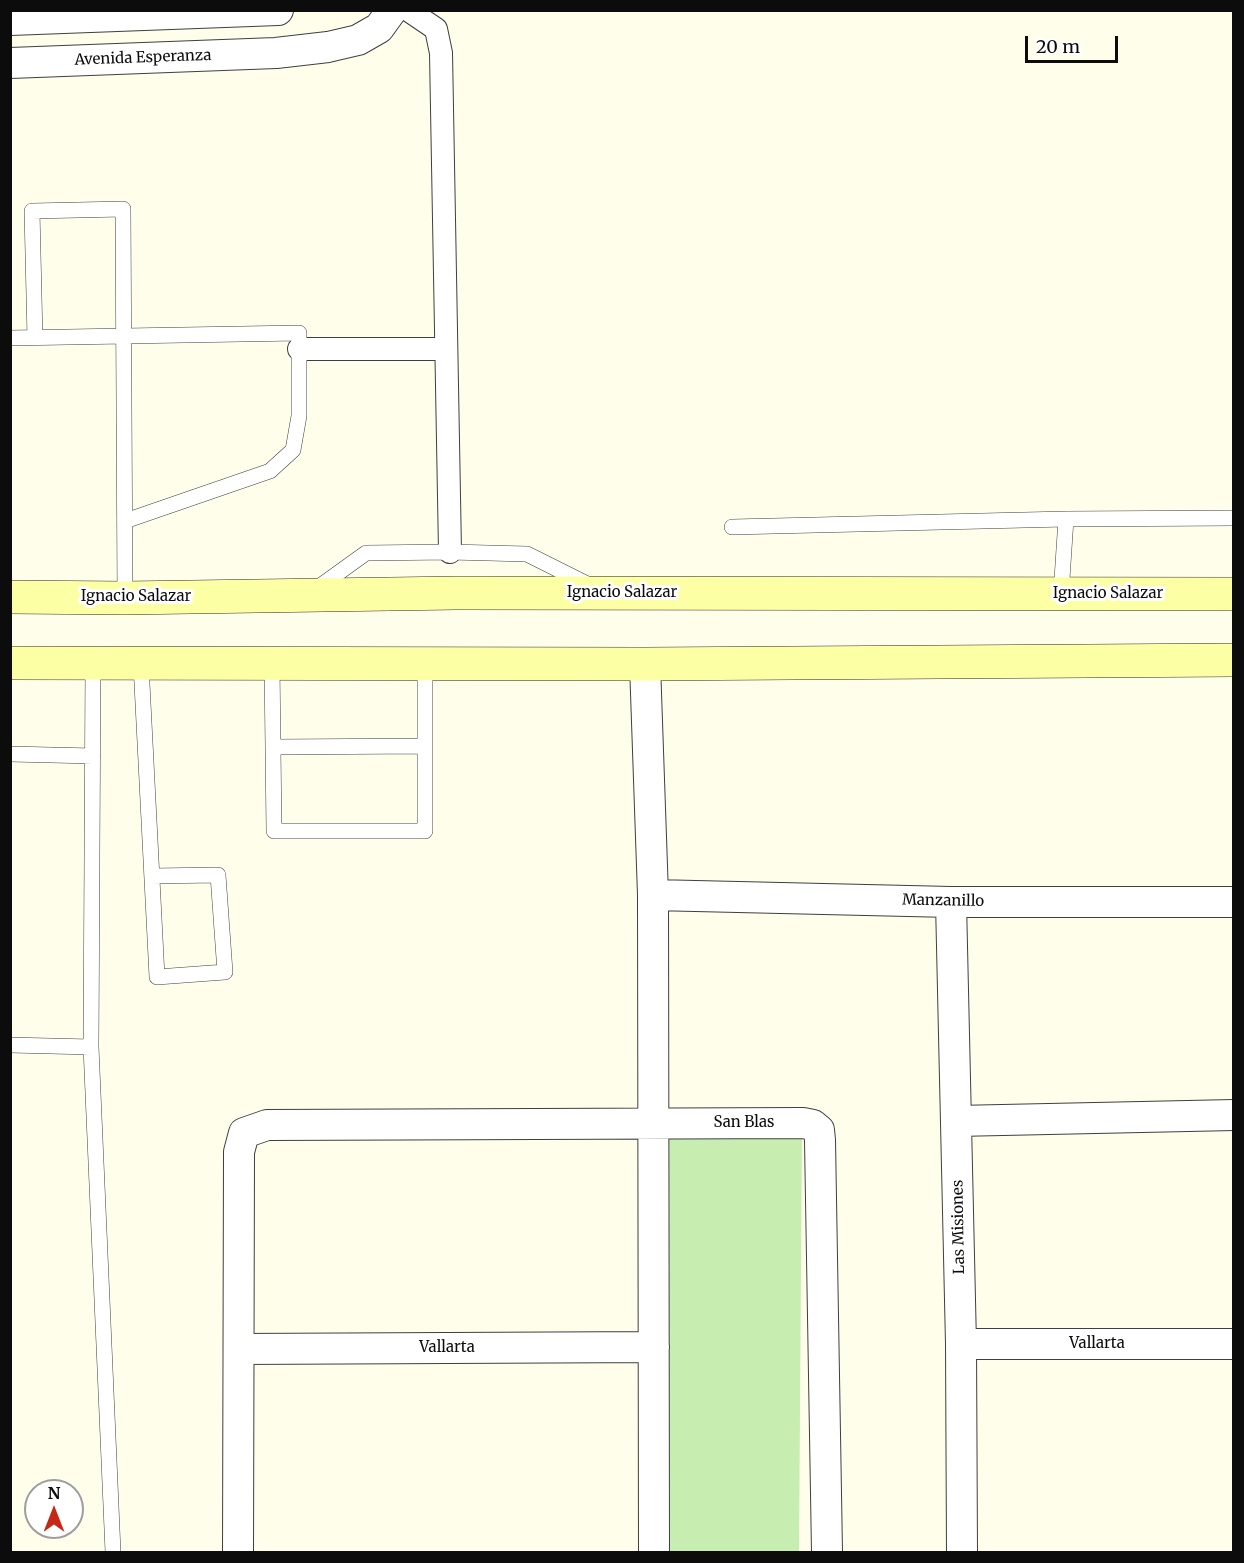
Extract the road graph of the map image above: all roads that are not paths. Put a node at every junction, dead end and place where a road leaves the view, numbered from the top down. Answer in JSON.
{"nodes":[{"id":1,"x":392,"y":10,"type":"edge"},
{"id":2,"x":408,"y":10,"type":"edge"},
{"id":3,"x":275,"y":11,"type":"edge"},
{"id":4,"x":10,"y":20,"type":"edge"},
{"id":5,"x":276,"y":53,"type":"junction"},
{"id":6,"x":10,"y":63,"type":"edge"},
{"id":7,"x":123,"y":336,"type":"junction"},
{"id":8,"x":10,"y":338,"type":"edge"},
{"id":9,"x":35,"y":338,"type":"junction"},
{"id":10,"x":299,"y":349,"type":"junction"},
{"id":11,"x":446,"y":349,"type":"junction"},
{"id":12,"x":1233,"y":518,"type":"edge"},
{"id":13,"x":1066,"y":519,"type":"junction"},
{"id":14,"x":125,"y":521,"type":"junction"},
{"id":15,"x":732,"y":526,"type":"dead end"},
{"id":16,"x":450,"y":552,"type":"junction"},
{"id":17,"x":605,"y":593,"type":"junction"},
{"id":18,"x":1061,"y":594,"type":"junction"},
{"id":19,"x":1233,"y":594,"type":"edge"},
{"id":20,"x":308,"y":595,"type":"junction"},
{"id":21,"x":10,"y":597,"type":"edge"},
{"id":22,"x":125,"y":598,"type":"junction"},
{"id":23,"x":1233,"y":660,"type":"edge"},
{"id":24,"x":10,"y":663,"type":"edge"},
{"id":25,"x":93,"y":664,"type":"junction"},
{"id":26,"x":141,"y":664,"type":"junction"},
{"id":27,"x":272,"y":664,"type":"junction"},
{"id":28,"x":425,"y":664,"type":"junction"},
{"id":29,"x":645,"y":664,"type":"junction"},
{"id":30,"x":425,"y":746,"type":"junction"},
{"id":31,"x":274,"y":747,"type":"junction"},
{"id":32,"x":10,"y":754,"type":"edge"},
{"id":33,"x":93,"y":756,"type":"junction"},
{"id":34,"x":152,"y":876,"type":"junction"},
{"id":35,"x":652,"y":895,"type":"junction"},
{"id":36,"x":951,"y":902,"type":"junction"},
{"id":37,"x":1233,"y":902,"type":"edge"},
{"id":38,"x":10,"y":1045,"type":"edge"},
{"id":39,"x":91,"y":1047,"type":"junction"},
{"id":40,"x":1233,"y":1115,"type":"edge"},
{"id":41,"x":956,"y":1121,"type":"junction"},
{"id":42,"x":653,"y":1123,"type":"junction"},
{"id":43,"x":961,"y":1344,"type":"junction"},
{"id":44,"x":1233,"y":1344,"type":"edge"},
{"id":45,"x":654,"y":1347,"type":"junction"},
{"id":46,"x":240,"y":1349,"type":"junction"},
{"id":47,"x":113,"y":1552,"type":"edge"},
{"id":48,"x":238,"y":1552,"type":"edge"},
{"id":49,"x":654,"y":1552,"type":"edge"},
{"id":50,"x":827,"y":1552,"type":"edge"},
{"id":51,"x":962,"y":1552,"type":"edge"}],
"edges":[{"from":1,"to":5,"type":"street","name":"Avenida Esperanza"},
{"from":2,"to":11,"type":"street"},
{"from":3,"to":4,"type":"street"},
{"from":3,"to":5,"type":"street"},
{"from":5,"to":6,"type":"street","name":"Avenida Esperanza"},
{"from":7,"to":9,"type":"lane"},
{"from":7,"to":9,"type":"lane"},
{"from":7,"to":10,"type":"lane"},
{"from":7,"to":14,"type":"lane"},
{"from":8,"to":9,"type":"lane"},
{"from":10,"to":11,"type":"street"},
{"from":10,"to":14,"type":"lane"},
{"from":11,"to":16,"type":"street"},
{"from":12,"to":13,"type":"lane"},
{"from":13,"to":15,"type":"lane"},
{"from":13,"to":18,"type":"lane"},
{"from":14,"to":22,"type":"lane"},
{"from":16,"to":17,"type":"lane"},
{"from":16,"to":20,"type":"lane"},
{"from":17,"to":18,"type":"main road","name":"Ignacio Salazar"},
{"from":17,"to":20,"type":"main road","name":"Ignacio Salazar"},
{"from":18,"to":19,"type":"main road","name":"Ignacio Salazar"},
{"from":20,"to":22,"type":"main road","name":"Ignacio Salazar"},
{"from":21,"to":22,"type":"main road","name":"Ignacio Salazar"},
{"from":23,"to":29,"type":"main road"},
{"from":24,"to":25,"type":"main road"},
{"from":25,"to":26,"type":"main road"},
{"from":25,"to":33,"type":"lane"},
{"from":26,"to":27,"type":"main road"},
{"from":26,"to":34,"type":"lane"},
{"from":27,"to":28,"type":"main road"},
{"from":27,"to":31,"type":"lane"},
{"from":28,"to":29,"type":"main road"},
{"from":28,"to":30,"type":"lane"},
{"from":29,"to":35,"type":"street"},
{"from":30,"to":31,"type":"lane"},
{"from":30,"to":31,"type":"lane"},
{"from":32,"to":33,"type":"lane"},
{"from":33,"to":39,"type":"lane"},
{"from":34,"to":34,"type":"lane"},
{"from":35,"to":36,"type":"street","name":"Manzanillo"},
{"from":35,"to":42,"type":"street"},
{"from":36,"to":37,"type":"street","name":"Manzanillo"},
{"from":36,"to":41,"type":"street","name":"Las Misiones"},
{"from":38,"to":39,"type":"lane"},
{"from":39,"to":47,"type":"lane"},
{"from":40,"to":41,"type":"street"},
{"from":41,"to":43,"type":"street","name":"Las Misiones"},
{"from":42,"to":45,"type":"street"},
{"from":42,"to":46,"type":"street","name":"San Blas"},
{"from":42,"to":50,"type":"street","name":"San Blas"},
{"from":43,"to":44,"type":"street","name":"Vallarta"},
{"from":43,"to":51,"type":"street","name":"Las Misiones"},
{"from":45,"to":46,"type":"street","name":"Vallarta"},
{"from":45,"to":49,"type":"street"},
{"from":46,"to":48,"type":"street"}]}
